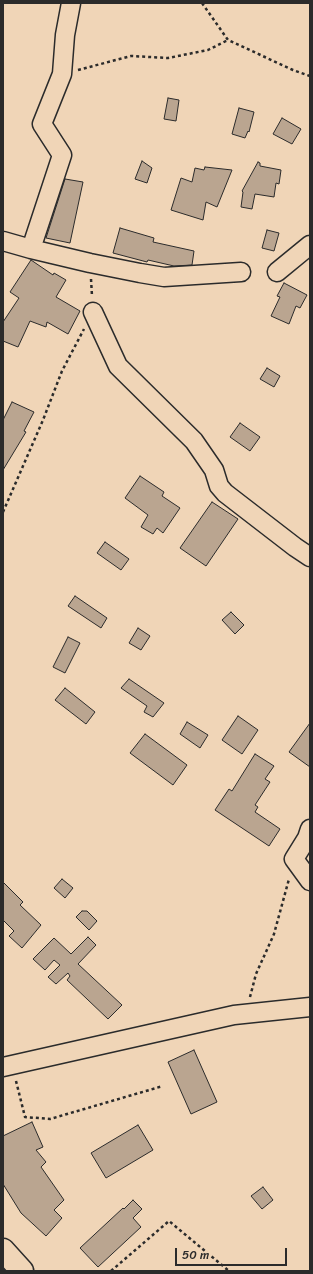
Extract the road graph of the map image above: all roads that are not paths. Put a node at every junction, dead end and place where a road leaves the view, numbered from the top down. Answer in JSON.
{"nodes":[{"id":1,"x":71,"y":3,"type":"edge"},
{"id":2,"x":3,"y":241,"type":"edge"},
{"id":3,"x":310,"y":245,"type":"edge"},
{"id":4,"x":31,"y":249,"type":"junction"},
{"id":5,"x":241,"y":272,"type":"dead end"},
{"id":6,"x":277,"y":272,"type":"dead end"},
{"id":7,"x":92,"y":312,"type":"road end"},
{"id":8,"x":310,"y":557,"type":"edge"},
{"id":9,"x":310,"y":829,"type":"edge"},
{"id":10,"x":310,"y":881,"type":"edge"},
{"id":11,"x":310,"y":1007,"type":"edge"},
{"id":12,"x":8,"y":1066,"type":"edge"},
{"id":13,"x":3,"y":1250,"type":"edge"},
{"id":14,"x":21,"y":1271,"type":"edge"}],
"edges":[{"from":1,"to":4,"type":"street"},
{"from":2,"to":4,"type":"street"},
{"from":3,"to":6,"type":"street"},
{"from":4,"to":5,"type":"street"},
{"from":7,"to":8,"type":"street"},
{"from":9,"to":10,"type":"street"},
{"from":11,"to":12,"type":"street"},
{"from":13,"to":14,"type":"main road"}]}
